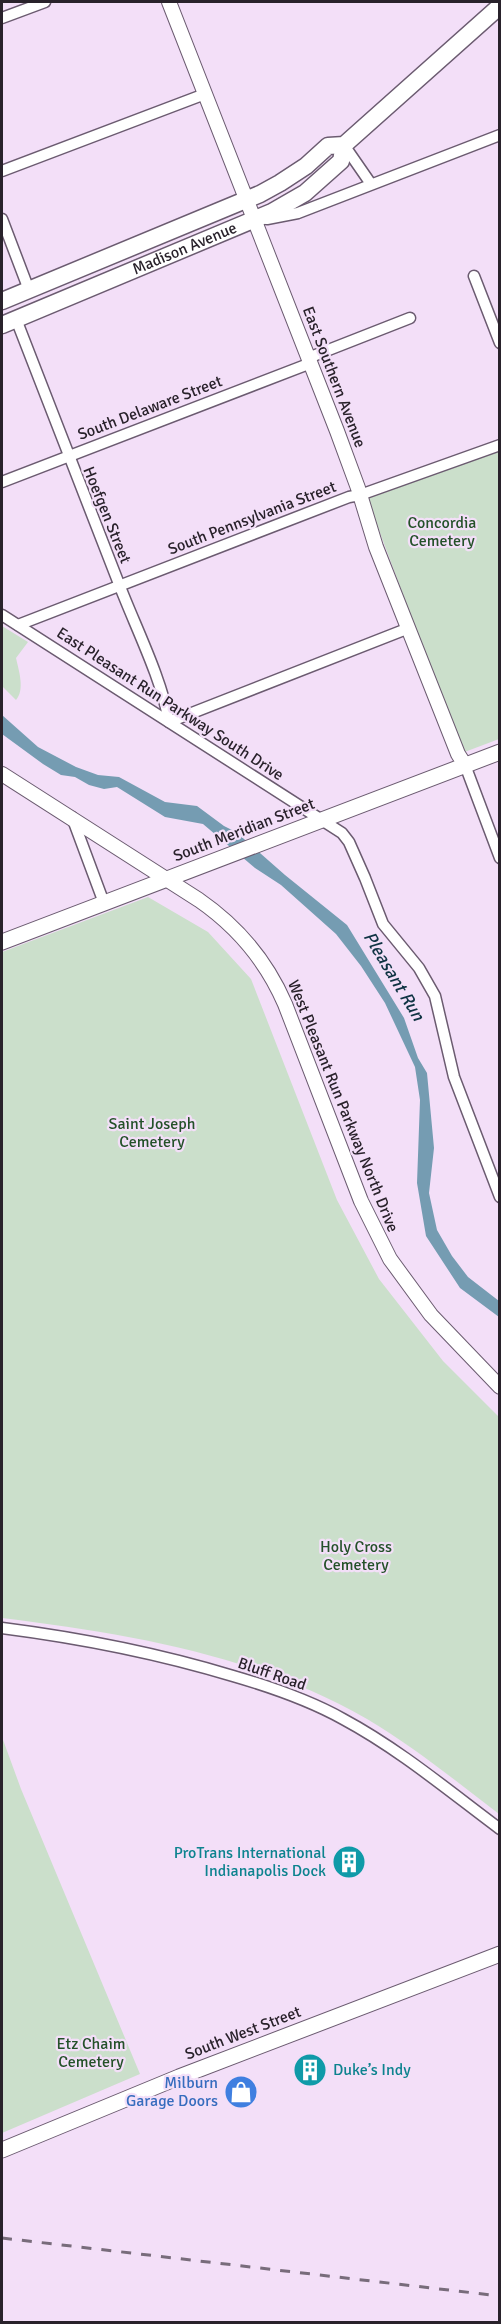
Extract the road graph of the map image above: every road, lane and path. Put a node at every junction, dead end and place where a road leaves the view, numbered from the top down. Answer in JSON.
{"nodes":[{"id":1,"x":45,"y":2,"type":"edge"},
{"id":2,"x":169,"y":2,"type":"edge"},
{"id":3,"x":499,"y":8,"type":"edge"},
{"id":4,"x":2,"y":18,"type":"edge"},
{"id":5,"x":205,"y":94,"type":"junction"},
{"id":6,"x":500,"y":135,"type":"edge"},
{"id":7,"x":344,"y":145,"type":"junction"},
{"id":8,"x":2,"y":171,"type":"edge"},
{"id":9,"x":371,"y":184,"type":"junction"},
{"id":10,"x":246,"y":200,"type":"junction"},
{"id":11,"x":2,"y":219,"type":"edge"},
{"id":12,"x":255,"y":220,"type":"junction"},
{"id":13,"x":474,"y":276,"type":"dead end"},
{"id":14,"x":29,"y":290,"type":"junction"},
{"id":15,"x":2,"y":301,"type":"edge"},
{"id":16,"x":410,"y":318,"type":"dead end"},
{"id":17,"x":9,"y":322,"type":"edge"},
{"id":18,"x":500,"y":342,"type":"edge"},
{"id":19,"x":310,"y":360,"type":"junction"},
{"id":20,"x":500,"y":445,"type":"edge"},
{"id":21,"x":68,"y":455,"type":"junction"},
{"id":22,"x":2,"y":482,"type":"edge"},
{"id":23,"x":360,"y":495,"type":"junction"},
{"id":24,"x":119,"y":585,"type":"junction"},
{"id":25,"x":2,"y":615,"type":"edge"},
{"id":26,"x":18,"y":625,"type":"junction"},
{"id":27,"x":409,"y":628,"type":"junction"},
{"id":28,"x":169,"y":722,"type":"junction"},
{"id":29,"x":500,"y":752,"type":"edge"},
{"id":30,"x":465,"y":765,"type":"junction"},
{"id":31,"x":5,"y":780,"type":"edge"},
{"id":32,"x":72,"y":817,"type":"junction"},
{"id":33,"x":322,"y":820,"type":"junction"},
{"id":34,"x":500,"y":858,"type":"edge"},
{"id":35,"x":168,"y":878,"type":"junction"},
{"id":36,"x":104,"y":903,"type":"junction"},
{"id":37,"x":2,"y":942,"type":"edge"},
{"id":38,"x":500,"y":1197,"type":"edge"},
{"id":39,"x":500,"y":1386,"type":"edge"},
{"id":40,"x":2,"y":1628,"type":"edge"},
{"id":41,"x":500,"y":1829,"type":"edge"},
{"id":42,"x":500,"y":1954,"type":"edge"},
{"id":43,"x":2,"y":2150,"type":"edge"}],
"edges":[{"from":1,"to":4,"type":"street"},
{"from":2,"to":5,"type":"street","name":"East Southern Avenue"},
{"from":3,"to":7,"type":"main road","name":"Madison Avenue"},
{"from":5,"to":8,"type":"street"},
{"from":5,"to":10,"type":"street","name":"East Southern Avenue"},
{"from":6,"to":9,"type":"street"},
{"from":7,"to":9,"type":"street"},
{"from":7,"to":10,"type":"main road","name":"Madison Avenue"},
{"from":7,"to":12,"type":"main road","name":"Madison Avenue"},
{"from":9,"to":12,"type":"street"},
{"from":10,"to":12,"type":"street","name":"East Southern Avenue"},
{"from":10,"to":14,"type":"main road","name":"Madison Avenue"},
{"from":11,"to":14,"type":"street"},
{"from":12,"to":17,"type":"main road","name":"Madison Avenue"},
{"from":12,"to":19,"type":"street","name":"East Southern Avenue"},
{"from":13,"to":18,"type":"street"},
{"from":14,"to":15,"type":"main road","name":"Madison Avenue"},
{"from":16,"to":19,"type":"street","name":"South Delaware Street"},
{"from":17,"to":21,"type":"street","name":"Hoefgen Street"},
{"from":19,"to":21,"type":"street","name":"South Delaware Street"},
{"from":19,"to":23,"type":"street","name":"East Southern Avenue"},
{"from":20,"to":23,"type":"street","name":"South Pennsylvania Street"},
{"from":21,"to":22,"type":"street","name":"South Delaware Street"},
{"from":21,"to":24,"type":"street","name":"Hoefgen Street"},
{"from":23,"to":24,"type":"street","name":"South Pennsylvania Street"},
{"from":23,"to":27,"type":"street","name":"East Southern Avenue"},
{"from":24,"to":26,"type":"street","name":"South Pennsylvania Street"},
{"from":24,"to":28,"type":"street","name":"Hoefgen Street"},
{"from":25,"to":26,"type":"street","name":"East Pleasant Run Parkway South Drive"},
{"from":26,"to":28,"type":"street","name":"East Pleasant Run Parkway South Drive"},
{"from":27,"to":28,"type":"street"},
{"from":27,"to":30,"type":"street","name":"East Southern Avenue"},
{"from":28,"to":33,"type":"street","name":"East Pleasant Run Parkway South Drive"},
{"from":29,"to":30,"type":"main road","name":"South Meridian Street"},
{"from":30,"to":33,"type":"main road","name":"South Meridian Street"},
{"from":30,"to":34,"type":"street"},
{"from":31,"to":32,"type":"street","name":"West Pleasant Run Parkway North Drive"},
{"from":32,"to":35,"type":"street","name":"West Pleasant Run Parkway North Drive"},
{"from":32,"to":36,"type":"street"},
{"from":33,"to":35,"type":"main road","name":"South Meridian Street"},
{"from":33,"to":38,"type":"street","name":"East Pleasant Run Parkway South Drive"},
{"from":35,"to":36,"type":"main road","name":"South Meridian Street"},
{"from":35,"to":39,"type":"street","name":"West Pleasant Run Parkway North Drive"},
{"from":36,"to":37,"type":"main road","name":"South Meridian Street"},
{"from":40,"to":41,"type":"street","name":"Bluff Road"},
{"from":42,"to":43,"type":"main road","name":"South West Street"}]}
